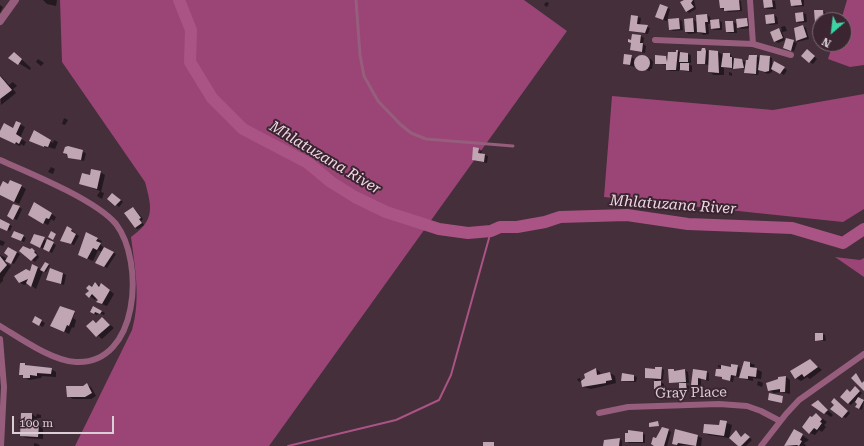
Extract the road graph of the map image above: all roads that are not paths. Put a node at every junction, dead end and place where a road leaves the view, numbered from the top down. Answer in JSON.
{"nodes":[{"id":1,"x":15,"y":0,"type":"edge"},
{"id":2,"x":356,"y":0,"type":"edge"},
{"id":3,"x":750,"y":0,"type":"edge"},
{"id":4,"x":0,"y":21,"type":"edge"},
{"id":5,"x":655,"y":40,"type":"dead end"},
{"id":6,"x":753,"y":44,"type":"junction"},
{"id":7,"x":791,"y":55,"type":"dead end"},
{"id":8,"x":513,"y":146,"type":"dead end"},
{"id":9,"x":0,"y":160,"type":"edge"},
{"id":10,"x":0,"y":326,"type":"edge"},
{"id":11,"x":0,"y":339,"type":"edge"},
{"id":12,"x":864,"y":354,"type":"edge"},
{"id":13,"x":599,"y":414,"type":"dead end"},
{"id":14,"x":780,"y":421,"type":"junction"},
{"id":15,"x":1,"y":446,"type":"edge"},
{"id":16,"x":761,"y":446,"type":"edge"}],
"edges":[{"from":1,"to":4,"type":"street"},
{"from":2,"to":8,"type":"lane"},
{"from":3,"to":6,"type":"street"},
{"from":5,"to":6,"type":"street"},
{"from":6,"to":7,"type":"street"},
{"from":9,"to":10,"type":"street"},
{"from":11,"to":15,"type":"street"},
{"from":12,"to":14,"type":"street"},
{"from":13,"to":14,"type":"street","name":"Gray Place"},
{"from":14,"to":16,"type":"street"}]}
